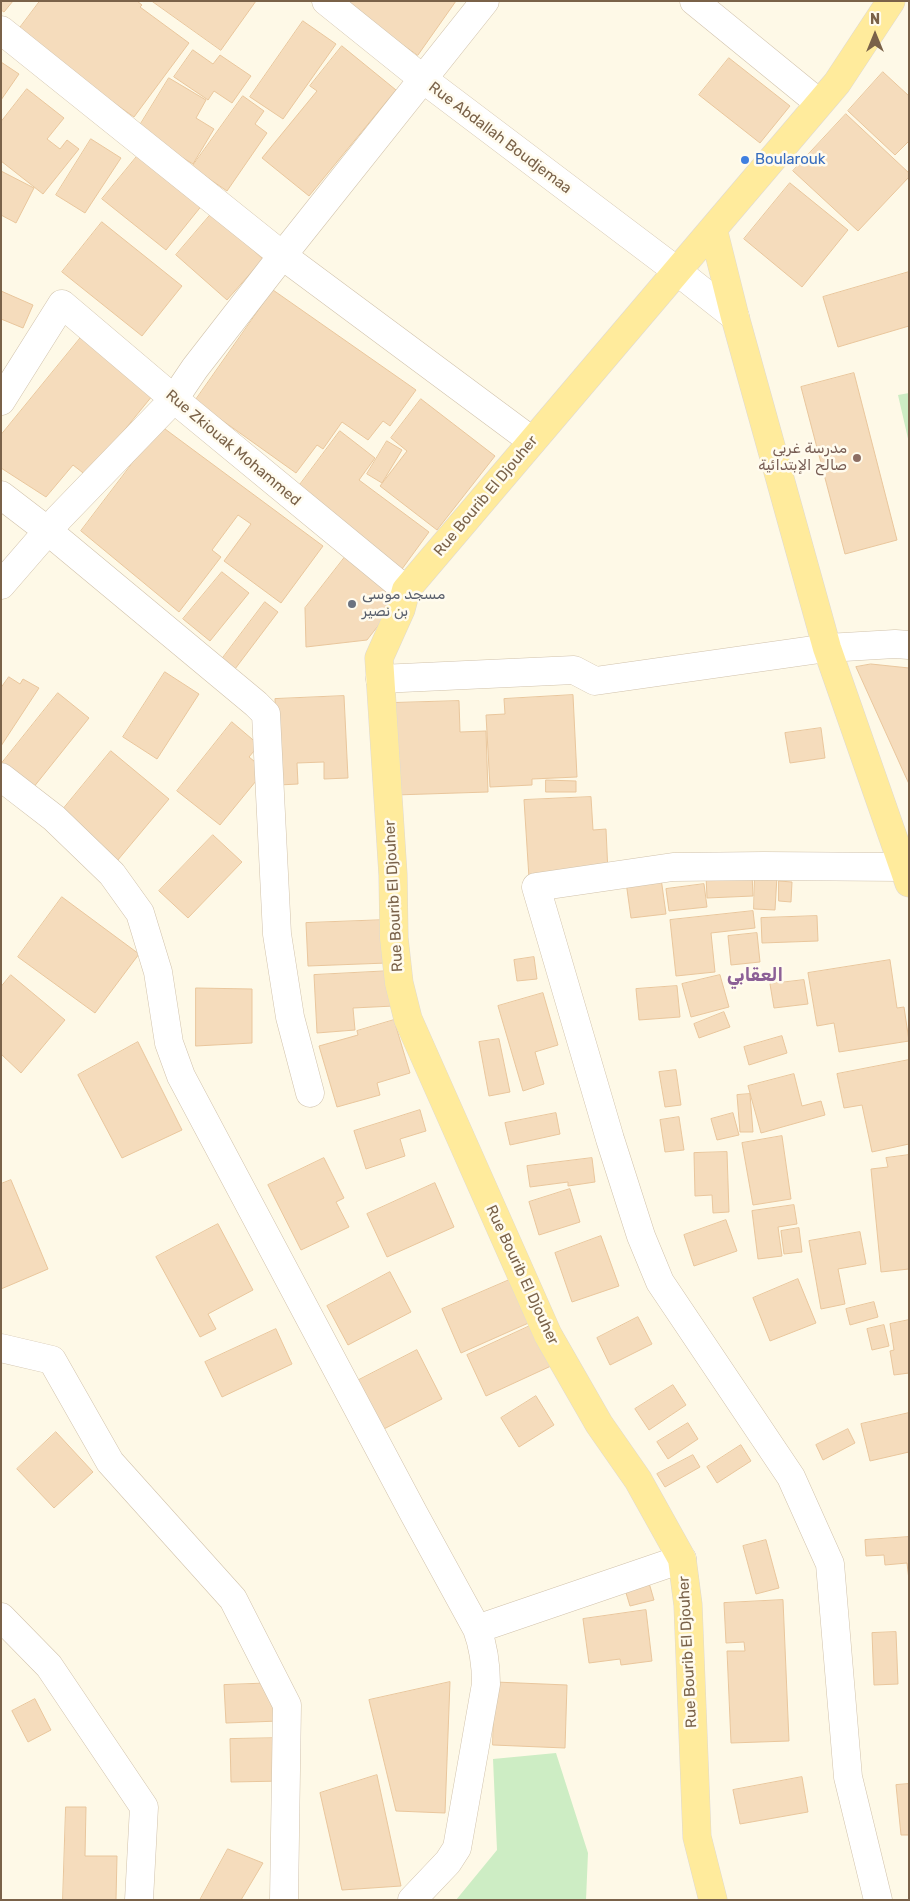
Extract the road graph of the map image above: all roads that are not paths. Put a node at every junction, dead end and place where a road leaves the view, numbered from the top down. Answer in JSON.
{"nodes":[{"id":1,"x":326,"y":1,"type":"edge"},
{"id":2,"x":486,"y":1,"type":"edge"},
{"id":3,"x":694,"y":1,"type":"edge"},
{"id":4,"x":891,"y":1,"type":"edge"},
{"id":5,"x":1,"y":30,"type":"edge"},
{"id":6,"x":423,"y":79,"type":"junction"},
{"id":7,"x":820,"y":103,"type":"junction"},
{"id":8,"x":713,"y":230,"type":"junction"},
{"id":9,"x":282,"y":256,"type":"junction"},
{"id":10,"x":677,"y":271,"type":"junction"},
{"id":11,"x":735,"y":317,"type":"junction"},
{"id":12,"x":174,"y":399,"type":"junction"},
{"id":13,"x":1,"y":401,"type":"edge"},
{"id":14,"x":532,"y":441,"type":"junction"},
{"id":15,"x":1,"y":495,"type":"edge"},
{"id":16,"x":48,"y":531,"type":"junction"},
{"id":17,"x":1,"y":585,"type":"edge"},
{"id":18,"x":406,"y":590,"type":"junction"},
{"id":19,"x":909,"y":644,"type":"edge"},
{"id":20,"x":827,"y":648,"type":"junction"},
{"id":21,"x":380,"y":679,"type":"junction"},
{"id":22,"x":1,"y":777,"type":"edge"},
{"id":23,"x":906,"y":875,"type":"edge"},
{"id":24,"x":310,"y":1093,"type":"dead end"},
{"id":25,"x":1,"y":1348,"type":"edge"},
{"id":26,"x":682,"y":1559,"type":"junction"},
{"id":27,"x":1,"y":1617,"type":"edge"},
{"id":28,"x":477,"y":1629,"type":"junction"},
{"id":29,"x":139,"y":1900,"type":"edge"},
{"id":30,"x":284,"y":1900,"type":"edge"},
{"id":31,"x":412,"y":1900,"type":"edge"},
{"id":32,"x":713,"y":1900,"type":"edge"},
{"id":33,"x":878,"y":1900,"type":"edge"}],
"edges":[{"from":1,"to":6,"type":"street","name":"Rue Abdallah Boudjemaa"},
{"from":2,"to":6,"type":"street"},
{"from":3,"to":7,"type":"street"},
{"from":4,"to":7,"type":"main road","name":"Rue Bourib El Djouher"},
{"from":5,"to":9,"type":"street"},
{"from":6,"to":9,"type":"street"},
{"from":6,"to":10,"type":"street","name":"Rue Abdallah Boudjemaa"},
{"from":7,"to":8,"type":"main road","name":"Rue Bourib El Djouher"},
{"from":8,"to":10,"type":"main road","name":"Rue Bourib El Djouher"},
{"from":8,"to":11,"type":"main road"},
{"from":9,"to":12,"type":"street"},
{"from":9,"to":14,"type":"street"},
{"from":10,"to":11,"type":"street","name":"Rue Abdallah Boudjemaa"},
{"from":10,"to":14,"type":"main road","name":"Rue Bourib El Djouher"},
{"from":11,"to":20,"type":"main road"},
{"from":12,"to":13,"type":"street","name":"Rue Zkiouak Mohammed"},
{"from":12,"to":16,"type":"street"},
{"from":12,"to":18,"type":"street","name":"Rue Zkiouak Mohammed"},
{"from":14,"to":18,"type":"main road","name":"Rue Bourib El Djouher"},
{"from":15,"to":16,"type":"street"},
{"from":16,"to":17,"type":"street"},
{"from":16,"to":24,"type":"street"},
{"from":18,"to":21,"type":"main road","name":"Rue Bourib El Djouher"},
{"from":19,"to":20,"type":"street"},
{"from":20,"to":21,"type":"street"},
{"from":20,"to":23,"type":"main road"},
{"from":21,"to":26,"type":"main road","name":"Rue Bourib El Djouher"},
{"from":22,"to":28,"type":"street"},
{"from":23,"to":33,"type":"street"},
{"from":25,"to":30,"type":"street"},
{"from":26,"to":28,"type":"street"},
{"from":26,"to":32,"type":"main road","name":"Rue Bourib El Djouher"},
{"from":27,"to":29,"type":"street"},
{"from":28,"to":31,"type":"street"}]}
